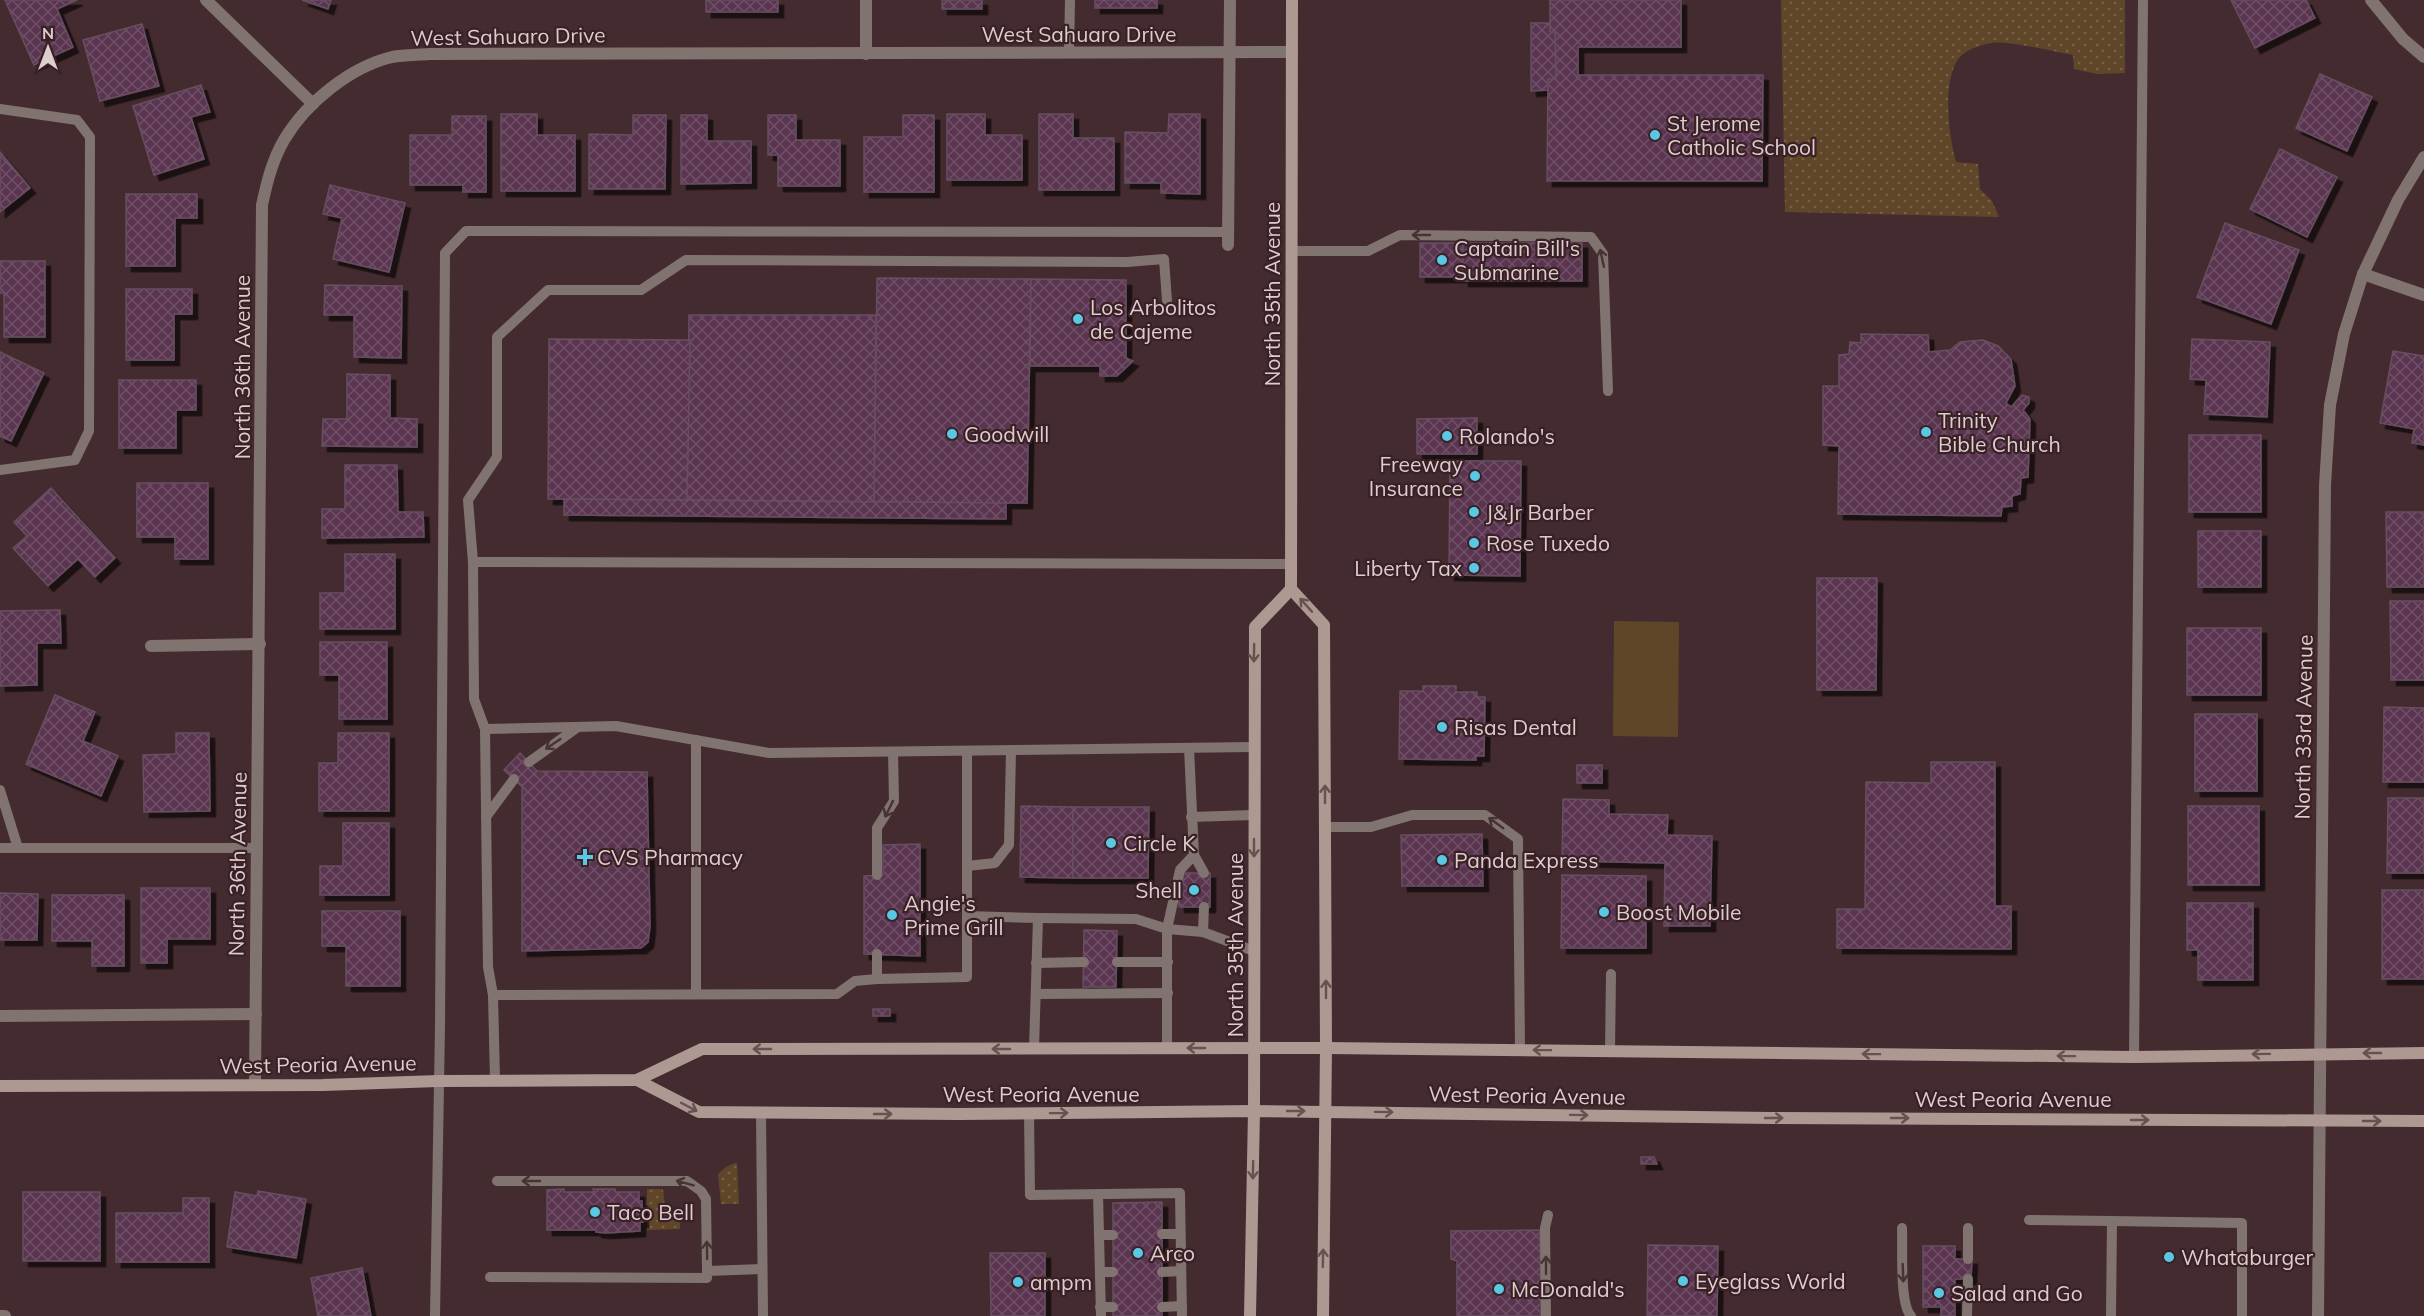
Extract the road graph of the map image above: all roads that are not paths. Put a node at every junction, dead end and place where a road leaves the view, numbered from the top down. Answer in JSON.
{"nodes":[{"id":1,"x":206,"y":0,"type":"edge"},
{"id":2,"x":866,"y":0,"type":"edge"},
{"id":3,"x":1070,"y":0,"type":"edge"},
{"id":4,"x":1230,"y":0,"type":"edge"},
{"id":5,"x":1292,"y":0,"type":"edge"},
{"id":6,"x":2142,"y":0,"type":"edge"},
{"id":7,"x":2371,"y":0,"type":"edge"},
{"id":8,"x":1069,"y":52,"type":"junction"},
{"id":9,"x":1292,"y":52,"type":"junction"},
{"id":10,"x":1229,"y":53,"type":"junction"},
{"id":11,"x":866,"y":54,"type":"junction"},
{"id":12,"x":2424,"y":57,"type":"edge"},
{"id":13,"x":314,"y":104,"type":"junction"},
{"id":14,"x":0,"y":109,"type":"edge"},
{"id":15,"x":2424,"y":157,"type":"edge"},
{"id":16,"x":1228,"y":232,"type":"junction"},
{"id":17,"x":1228,"y":246,"type":"dead end"},
{"id":18,"x":1292,"y":251,"type":"junction"},
{"id":19,"x":2363,"y":274,"type":"junction"},
{"id":20,"x":2424,"y":295,"type":"edge"},
{"id":21,"x":1167,"y":300,"type":"dead end"},
{"id":22,"x":1608,"y":390,"type":"dead end"},
{"id":23,"x":0,"y":471,"type":"edge"},
{"id":24,"x":474,"y":562,"type":"junction"},
{"id":25,"x":1291,"y":564,"type":"junction"},
{"id":26,"x":1291,"y":589,"type":"junction"},
{"id":27,"x":260,"y":644,"type":"junction"},
{"id":28,"x":152,"y":646,"type":"dead end"},
{"id":29,"x":579,"y":727,"type":"junction"},
{"id":30,"x":485,"y":729,"type":"junction"},
{"id":31,"x":696,"y":740,"type":"junction"},
{"id":32,"x":1253,"y":747,"type":"junction"},
{"id":33,"x":1189,"y":748,"type":"junction"},
{"id":34,"x":1011,"y":750,"type":"junction"},
{"id":35,"x":967,"y":751,"type":"junction"},
{"id":36,"x":893,"y":752,"type":"junction"},
{"id":37,"x":529,"y":762,"type":"dead end"},
{"id":38,"x":514,"y":780,"type":"dead end"},
{"id":39,"x":0,"y":790,"type":"edge"},
{"id":40,"x":1253,"y":815,"type":"junction"},
{"id":41,"x":486,"y":817,"type":"junction"},
{"id":42,"x":1191,"y":817,"type":"junction"},
{"id":43,"x":1325,"y":827,"type":"junction"},
{"id":44,"x":0,"y":848,"type":"edge"},
{"id":45,"x":18,"y":848,"type":"junction"},
{"id":46,"x":256,"y":848,"type":"junction"},
{"id":47,"x":1194,"y":855,"type":"junction"},
{"id":48,"x":967,"y":866,"type":"junction"},
{"id":49,"x":1204,"y":873,"type":"dead end"},
{"id":50,"x":877,"y":875,"type":"dead end"},
{"id":51,"x":1204,"y":907,"type":"dead end"},
{"id":52,"x":967,"y":916,"type":"junction"},
{"id":53,"x":1038,"y":918,"type":"junction"},
{"id":54,"x":1167,"y":929,"type":"junction"},
{"id":55,"x":1203,"y":932,"type":"junction"},
{"id":56,"x":1254,"y":951,"type":"junction"},
{"id":57,"x":877,"y":954,"type":"dead end"},
{"id":58,"x":1084,"y":962,"type":"dead end"},
{"id":59,"x":1117,"y":962,"type":"dead end"},
{"id":60,"x":1168,"y":962,"type":"junction"},
{"id":61,"x":1036,"y":963,"type":"junction"},
{"id":62,"x":1611,"y":974,"type":"dead end"},
{"id":63,"x":877,"y":979,"type":"junction"},
{"id":64,"x":696,"y":993,"type":"junction"},
{"id":65,"x":1168,"y":993,"type":"junction"},
{"id":66,"x":1036,"y":994,"type":"junction"},
{"id":67,"x":493,"y":995,"type":"junction"},
{"id":68,"x":256,"y":1014,"type":"junction"},
{"id":69,"x":0,"y":1016,"type":"edge"},
{"id":70,"x":1167,"y":1048,"type":"junction"},
{"id":71,"x":1255,"y":1048,"type":"junction"},
{"id":72,"x":1326,"y":1048,"type":"junction"},
{"id":73,"x":1034,"y":1049,"type":"junction"},
{"id":74,"x":1520,"y":1050,"type":"junction"},
{"id":75,"x":1610,"y":1051,"type":"junction"},
{"id":76,"x":2319,"y":1053,"type":"junction"},
{"id":77,"x":2424,"y":1053,"type":"edge"},
{"id":78,"x":2134,"y":1056,"type":"junction"},
{"id":79,"x":495,"y":1080,"type":"junction"},
{"id":80,"x":638,"y":1080,"type":"junction"},
{"id":81,"x":438,"y":1081,"type":"junction"},
{"id":82,"x":255,"y":1085,"type":"junction"},
{"id":83,"x":0,"y":1086,"type":"edge"},
{"id":84,"x":1254,"y":1111,"type":"junction"},
{"id":85,"x":1325,"y":1112,"type":"junction"},
{"id":86,"x":1029,"y":1113,"type":"junction"},
{"id":87,"x":761,"y":1114,"type":"junction"},
{"id":88,"x":2319,"y":1120,"type":"junction"},
{"id":89,"x":2424,"y":1121,"type":"edge"},
{"id":90,"x":496,"y":1181,"type":"dead end"},
{"id":91,"x":1098,"y":1194,"type":"junction"},
{"id":92,"x":1548,"y":1215,"type":"dead end"},
{"id":93,"x":2030,"y":1220,"type":"dead end"},
{"id":94,"x":2112,"y":1221,"type":"junction"},
{"id":95,"x":1902,"y":1228,"type":"dead end"},
{"id":96,"x":1968,"y":1228,"type":"dead end"},
{"id":97,"x":1162,"y":1234,"type":"dead end"},
{"id":98,"x":1180,"y":1234,"type":"junction"},
{"id":99,"x":1099,"y":1235,"type":"junction"},
{"id":100,"x":1113,"y":1235,"type":"dead end"},
{"id":101,"x":1968,"y":1259,"type":"dead end"},
{"id":102,"x":762,"y":1269,"type":"junction"},
{"id":103,"x":707,"y":1271,"type":"junction"},
{"id":104,"x":1181,"y":1271,"type":"junction"},
{"id":105,"x":1100,"y":1272,"type":"junction"},
{"id":106,"x":1113,"y":1272,"type":"dead end"},
{"id":107,"x":1162,"y":1272,"type":"dead end"},
{"id":108,"x":490,"y":1277,"type":"dead end"},
{"id":109,"x":1968,"y":1280,"type":"dead end"},
{"id":110,"x":1162,"y":1306,"type":"dead end"},
{"id":111,"x":1113,"y":1307,"type":"dead end"},
{"id":112,"x":1182,"y":1311,"type":"edge"},
{"id":113,"x":1101,"y":1312,"type":"edge"},
{"id":114,"x":0,"y":1316,"type":"edge"},
{"id":115,"x":5,"y":1316,"type":"edge"},
{"id":116,"x":435,"y":1316,"type":"edge"},
{"id":117,"x":763,"y":1316,"type":"edge"},
{"id":118,"x":1250,"y":1316,"type":"edge"},
{"id":119,"x":1323,"y":1316,"type":"edge"},
{"id":120,"x":1546,"y":1316,"type":"edge"},
{"id":121,"x":1911,"y":1316,"type":"edge"},
{"id":122,"x":1967,"y":1316,"type":"edge"},
{"id":123,"x":2110,"y":1316,"type":"edge"},
{"id":124,"x":2242,"y":1316,"type":"edge"},
{"id":125,"x":2318,"y":1316,"type":"edge"}],
"edges":[{"from":1,"to":13,"type":"street"},
{"from":2,"to":11,"type":"street"},
{"from":3,"to":8,"type":"lane"},
{"from":4,"to":10,"type":"street"},
{"from":5,"to":9,"type":"main road","name":"North 35th Avenue"},
{"from":6,"to":78,"type":"lane"},
{"from":7,"to":12,"type":"street"},
{"from":8,"to":10,"type":"street","name":"West Sahuaro Drive"},
{"from":8,"to":11,"type":"street","name":"West Sahuaro Drive"},
{"from":9,"to":10,"type":"street","name":"West Sahuaro Drive"},
{"from":9,"to":18,"type":"main road","name":"North 35th Avenue"},
{"from":10,"to":16,"type":"street"},
{"from":11,"to":13,"type":"street","name":"West Sahuaro Drive"},
{"from":13,"to":27,"type":"street","name":"North 36th Avenue"},
{"from":14,"to":23,"type":"lane"},
{"from":15,"to":19,"type":"street","name":"North 33rd Avenue"},
{"from":16,"to":17,"type":"street"},
{"from":16,"to":81,"type":"lane"},
{"from":22,"to":18,"type":"lane","one_way":true},
{"from":18,"to":25,"type":"main road","name":"North 35th Avenue"},
{"from":19,"to":20,"type":"street"},
{"from":19,"to":76,"type":"street","name":"North 33rd Avenue"},
{"from":21,"to":24,"type":"lane"},
{"from":24,"to":25,"type":"lane"},
{"from":24,"to":30,"type":"lane"},
{"from":25,"to":26,"type":"main road","name":"North 35th Avenue"},
{"from":26,"to":32,"type":"main road","name":"North 35th Avenue","one_way":true},
{"from":43,"to":26,"type":"main road","one_way":true},
{"from":27,"to":28,"type":"street"},
{"from":27,"to":46,"type":"street","name":"North 36th Avenue"},
{"from":29,"to":30,"type":"lane"},
{"from":29,"to":31,"type":"lane"},
{"from":29,"to":37,"type":"lane","one_way":true},
{"from":30,"to":41,"type":"lane"},
{"from":31,"to":36,"type":"lane"},
{"from":31,"to":64,"type":"lane"},
{"from":32,"to":33,"type":"lane"},
{"from":32,"to":40,"type":"main road","name":"North 35th Avenue"},
{"from":33,"to":34,"type":"lane"},
{"from":33,"to":42,"type":"lane"},
{"from":34,"to":35,"type":"lane"},
{"from":34,"to":48,"type":"lane"},
{"from":35,"to":36,"type":"lane"},
{"from":35,"to":48,"type":"lane"},
{"from":36,"to":50,"type":"lane","one_way":true},
{"from":38,"to":41,"type":"lane"},
{"from":39,"to":45,"type":"lane"},
{"from":40,"to":42,"type":"lane"},
{"from":40,"to":56,"type":"main road","name":"North 35th Avenue","one_way":true},
{"from":41,"to":67,"type":"lane"},
{"from":42,"to":47,"type":"lane"},
{"from":72,"to":43,"type":"main road","one_way":true},
{"from":74,"to":43,"type":"lane","one_way":true},
{"from":44,"to":45,"type":"lane"},
{"from":45,"to":46,"type":"lane"},
{"from":46,"to":68,"type":"street","name":"North 36th Avenue"},
{"from":47,"to":49,"type":"lane"},
{"from":47,"to":54,"type":"lane"},
{"from":48,"to":52,"type":"lane"},
{"from":51,"to":55,"type":"lane"},
{"from":52,"to":53,"type":"lane"},
{"from":52,"to":63,"type":"lane"},
{"from":53,"to":54,"type":"lane"},
{"from":53,"to":61,"type":"lane"},
{"from":54,"to":55,"type":"lane"},
{"from":54,"to":60,"type":"lane"},
{"from":55,"to":56,"type":"lane"},
{"from":56,"to":71,"type":"main road","name":"North 35th Avenue"},
{"from":57,"to":63,"type":"lane"},
{"from":58,"to":61,"type":"lane"},
{"from":59,"to":60,"type":"lane"},
{"from":60,"to":65,"type":"lane"},
{"from":61,"to":66,"type":"lane"},
{"from":62,"to":75,"type":"lane"},
{"from":63,"to":64,"type":"lane"},
{"from":64,"to":67,"type":"lane"},
{"from":65,"to":66,"type":"lane"},
{"from":65,"to":70,"type":"lane"},
{"from":66,"to":73,"type":"lane"},
{"from":67,"to":79,"type":"lane"},
{"from":68,"to":69,"type":"street"},
{"from":68,"to":82,"type":"street","name":"North 36th Avenue"},
{"from":71,"to":70,"type":"main road","name":"West Peoria Avenue","one_way":true},
{"from":70,"to":73,"type":"main road","name":"West Peoria Avenue"},
{"from":71,"to":72,"type":"main road","name":"West Peoria Avenue"},
{"from":71,"to":84,"type":"main road","name":"North 35th Avenue"},
{"from":72,"to":74,"type":"main road","name":"West Peoria Avenue"},
{"from":72,"to":85,"type":"main road"},
{"from":73,"to":80,"type":"main road","name":"West Peoria Avenue","one_way":true},
{"from":75,"to":74,"type":"main road","name":"West Peoria Avenue","one_way":true},
{"from":78,"to":75,"type":"main road","name":"West Peoria Avenue","one_way":true},
{"from":77,"to":76,"type":"main road","name":"West Peoria Avenue","one_way":true},
{"from":76,"to":78,"type":"main road","name":"West Peoria Avenue","one_way":true},
{"from":76,"to":88,"type":"street","name":"North 33rd Avenue"},
{"from":79,"to":80,"type":"main road","name":"West Peoria Avenue"},
{"from":79,"to":81,"type":"main road","name":"West Peoria Avenue"},
{"from":80,"to":87,"type":"main road","name":"West Peoria Avenue","one_way":true},
{"from":81,"to":82,"type":"main road","name":"West Peoria Avenue"},
{"from":81,"to":116,"type":"lane"},
{"from":82,"to":83,"type":"main road","name":"West Peoria Avenue"},
{"from":84,"to":85,"type":"main road","name":"West Peoria Avenue","one_way":true},
{"from":86,"to":84,"type":"main road","name":"West Peoria Avenue","one_way":true},
{"from":84,"to":118,"type":"main road","name":"North 35th Avenue","one_way":true},
{"from":85,"to":88,"type":"main road","name":"West Peoria Avenue","one_way":true},
{"from":119,"to":85,"type":"main road","one_way":true},
{"from":87,"to":86,"type":"main road","name":"West Peoria Avenue","one_way":true},
{"from":86,"to":91,"type":"lane"},
{"from":87,"to":102,"type":"lane"},
{"from":88,"to":89,"type":"main road","name":"West Peoria Avenue","one_way":true},
{"from":88,"to":125,"type":"street","name":"North 33rd Avenue"},
{"from":103,"to":90,"type":"lane","one_way":true},
{"from":91,"to":98,"type":"lane"},
{"from":91,"to":99,"type":"lane"},
{"from":120,"to":92,"type":"lane","one_way":true},
{"from":93,"to":94,"type":"lane"},
{"from":94,"to":123,"type":"lane"},
{"from":94,"to":124,"type":"lane"},
{"from":95,"to":121,"type":"lane","one_way":true},
{"from":96,"to":101,"type":"lane"},
{"from":97,"to":98,"type":"lane"},
{"from":98,"to":104,"type":"lane"},
{"from":99,"to":100,"type":"lane"},
{"from":99,"to":105,"type":"lane"},
{"from":102,"to":103,"type":"lane"},
{"from":102,"to":117,"type":"lane"},
{"from":103,"to":108,"type":"lane"},
{"from":104,"to":107,"type":"lane"},
{"from":104,"to":112,"type":"lane"},
{"from":105,"to":106,"type":"lane"},
{"from":105,"to":113,"type":"lane"},
{"from":109,"to":122,"type":"lane"},
{"from":110,"to":112,"type":"lane"},
{"from":111,"to":113,"type":"lane"},
{"from":114,"to":115,"type":"street"}]}
